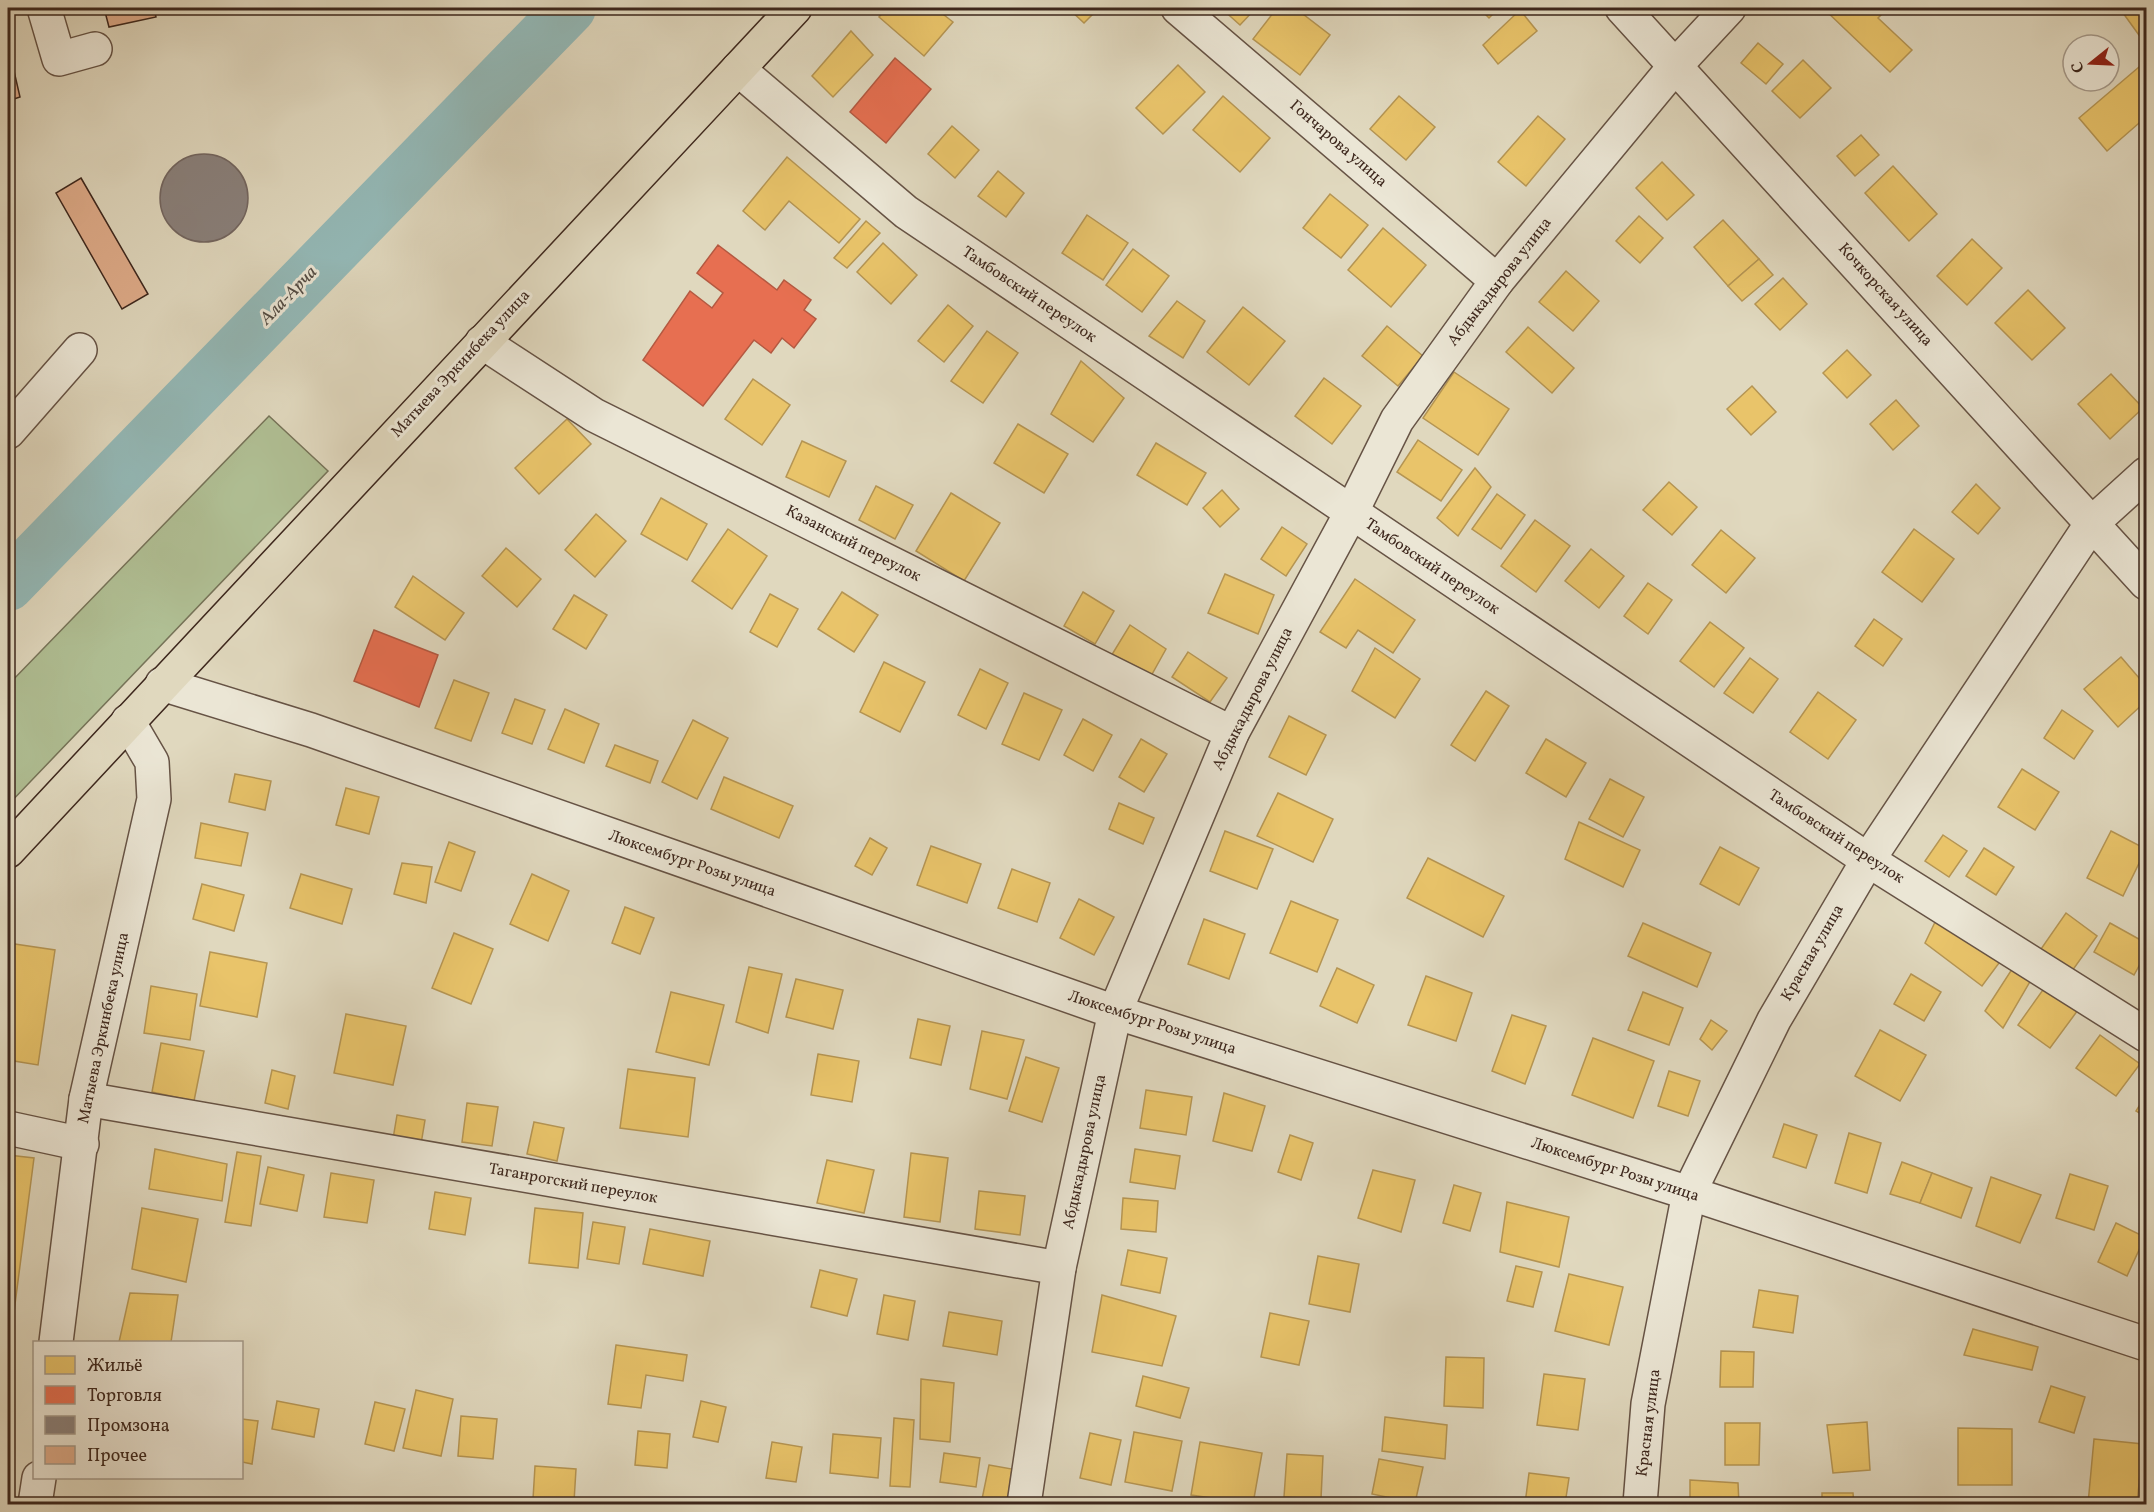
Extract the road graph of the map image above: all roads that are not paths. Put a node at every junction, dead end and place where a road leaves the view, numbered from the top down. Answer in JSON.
{"nodes":[{"id":1,"x":44,"y":8,"type":"edge"},
{"id":2,"x":795,"y":8,"type":"edge"},
{"id":3,"x":1178,"y":8,"type":"edge"},
{"id":4,"x":1622,"y":8,"type":"edge"},
{"id":5,"x":1729,"y":8,"type":"edge"},
{"id":6,"x":95,"y":49,"type":"dead end"},
{"id":7,"x":1676,"y":65,"type":"junction"},
{"id":8,"x":738,"y":69,"type":"junction"},
{"id":9,"x":1497,"y":281,"type":"junction"},
{"id":10,"x":482,"y":342,"type":"junction"},
{"id":11,"x":80,"y":350,"type":"dead end"},
{"id":12,"x":8,"y":432,"type":"edge"},
{"id":13,"x":2146,"y":474,"type":"edge"},
{"id":14,"x":1351,"y":513,"type":"junction"},
{"id":15,"x":2092,"y":523,"type":"junction"},
{"id":16,"x":2146,"y":583,"type":"edge"},
{"id":17,"x":162,"y":684,"type":"junction"},
{"id":18,"x":128,"y":721,"type":"junction"},
{"id":19,"x":1232,"y":733,"type":"junction"},
{"id":20,"x":8,"y":850,"type":"edge"},
{"id":21,"x":1868,"y":860,"type":"junction"},
{"id":22,"x":1116,"y":1012,"type":"junction"},
{"id":23,"x":2146,"y":1035,"type":"edge"},
{"id":24,"x":86,"y":1099,"type":"junction"},
{"id":25,"x":8,"y":1128,"type":"edge"},
{"id":26,"x":82,"y":1144,"type":"junction"},
{"id":27,"x":1689,"y":1193,"type":"junction"},
{"id":28,"x":1059,"y":1268,"type":"junction"},
{"id":29,"x":56,"y":1341,"type":"edge"},
{"id":30,"x":2146,"y":1344,"type":"edge"},
{"id":31,"x":39,"y":1479,"type":"edge"},
{"id":32,"x":35,"y":1504,"type":"edge"},
{"id":33,"x":1024,"y":1504,"type":"edge"},
{"id":34,"x":1640,"y":1504,"type":"edge"}],
"edges":[{"from":1,"to":6,"type":"street"},
{"from":2,"to":8,"type":"main road","name":"Матыева Эркинбека улица"},
{"from":3,"to":9,"type":"street","name":"Гончарова улица"},
{"from":4,"to":7,"type":"street","name":"Кочкорская улица"},
{"from":5,"to":7,"type":"street","name":"Абдыкадырова улица"},
{"from":7,"to":9,"type":"street","name":"Абдыкадырова улица"},
{"from":7,"to":15,"type":"street","name":"Кочкорская улица"},
{"from":8,"to":10,"type":"main road","name":"Матыева Эркинбека улица"},
{"from":8,"to":14,"type":"street","name":"Тамбовский переулок"},
{"from":9,"to":14,"type":"street","name":"Абдыкадырова улица"},
{"from":10,"to":17,"type":"main road","name":"Матыева Эркинбека улица"},
{"from":10,"to":19,"type":"street","name":"Казанский переулок"},
{"from":11,"to":12,"type":"street"},
{"from":13,"to":15,"type":"street","name":"Красная улица"},
{"from":14,"to":19,"type":"street","name":"Абдыкадырова улица"},
{"from":14,"to":21,"type":"street","name":"Тамбовский переулок"},
{"from":15,"to":16,"type":"street","name":"Кочкорская улица"},
{"from":15,"to":21,"type":"street","name":"Красная улица"},
{"from":17,"to":18,"type":"main road","name":"Матыева Эркинбека улица"},
{"from":17,"to":22,"type":"street","name":"Люксембург Розы улица"},
{"from":18,"to":20,"type":"main road","name":"Матыева Эркинбека улица"},
{"from":18,"to":24,"type":"street","name":"Матыева Эркинбека улица"},
{"from":19,"to":22,"type":"street","name":"Абдыкадырова улица"},
{"from":21,"to":23,"type":"street","name":"Тамбовский переулок"},
{"from":21,"to":27,"type":"street","name":"Красная улица"},
{"from":22,"to":27,"type":"street","name":"Люксембург Розы улица"},
{"from":22,"to":28,"type":"street","name":"Абдыкадырова улица"},
{"from":24,"to":26,"type":"street","name":"Матыева Эркинбека улица"},
{"from":24,"to":28,"type":"street","name":"Таганрогский переулок"},
{"from":25,"to":26,"type":"street"},
{"from":26,"to":29,"type":"street","name":"Матыева Эркинбека улица"},
{"from":27,"to":30,"type":"street","name":"Люксембург Розы улица"},
{"from":27,"to":34,"type":"street","name":"Красная улица"},
{"from":28,"to":33,"type":"street","name":"Абдыкадырова улица"},
{"from":31,"to":32,"type":"street"}]}
